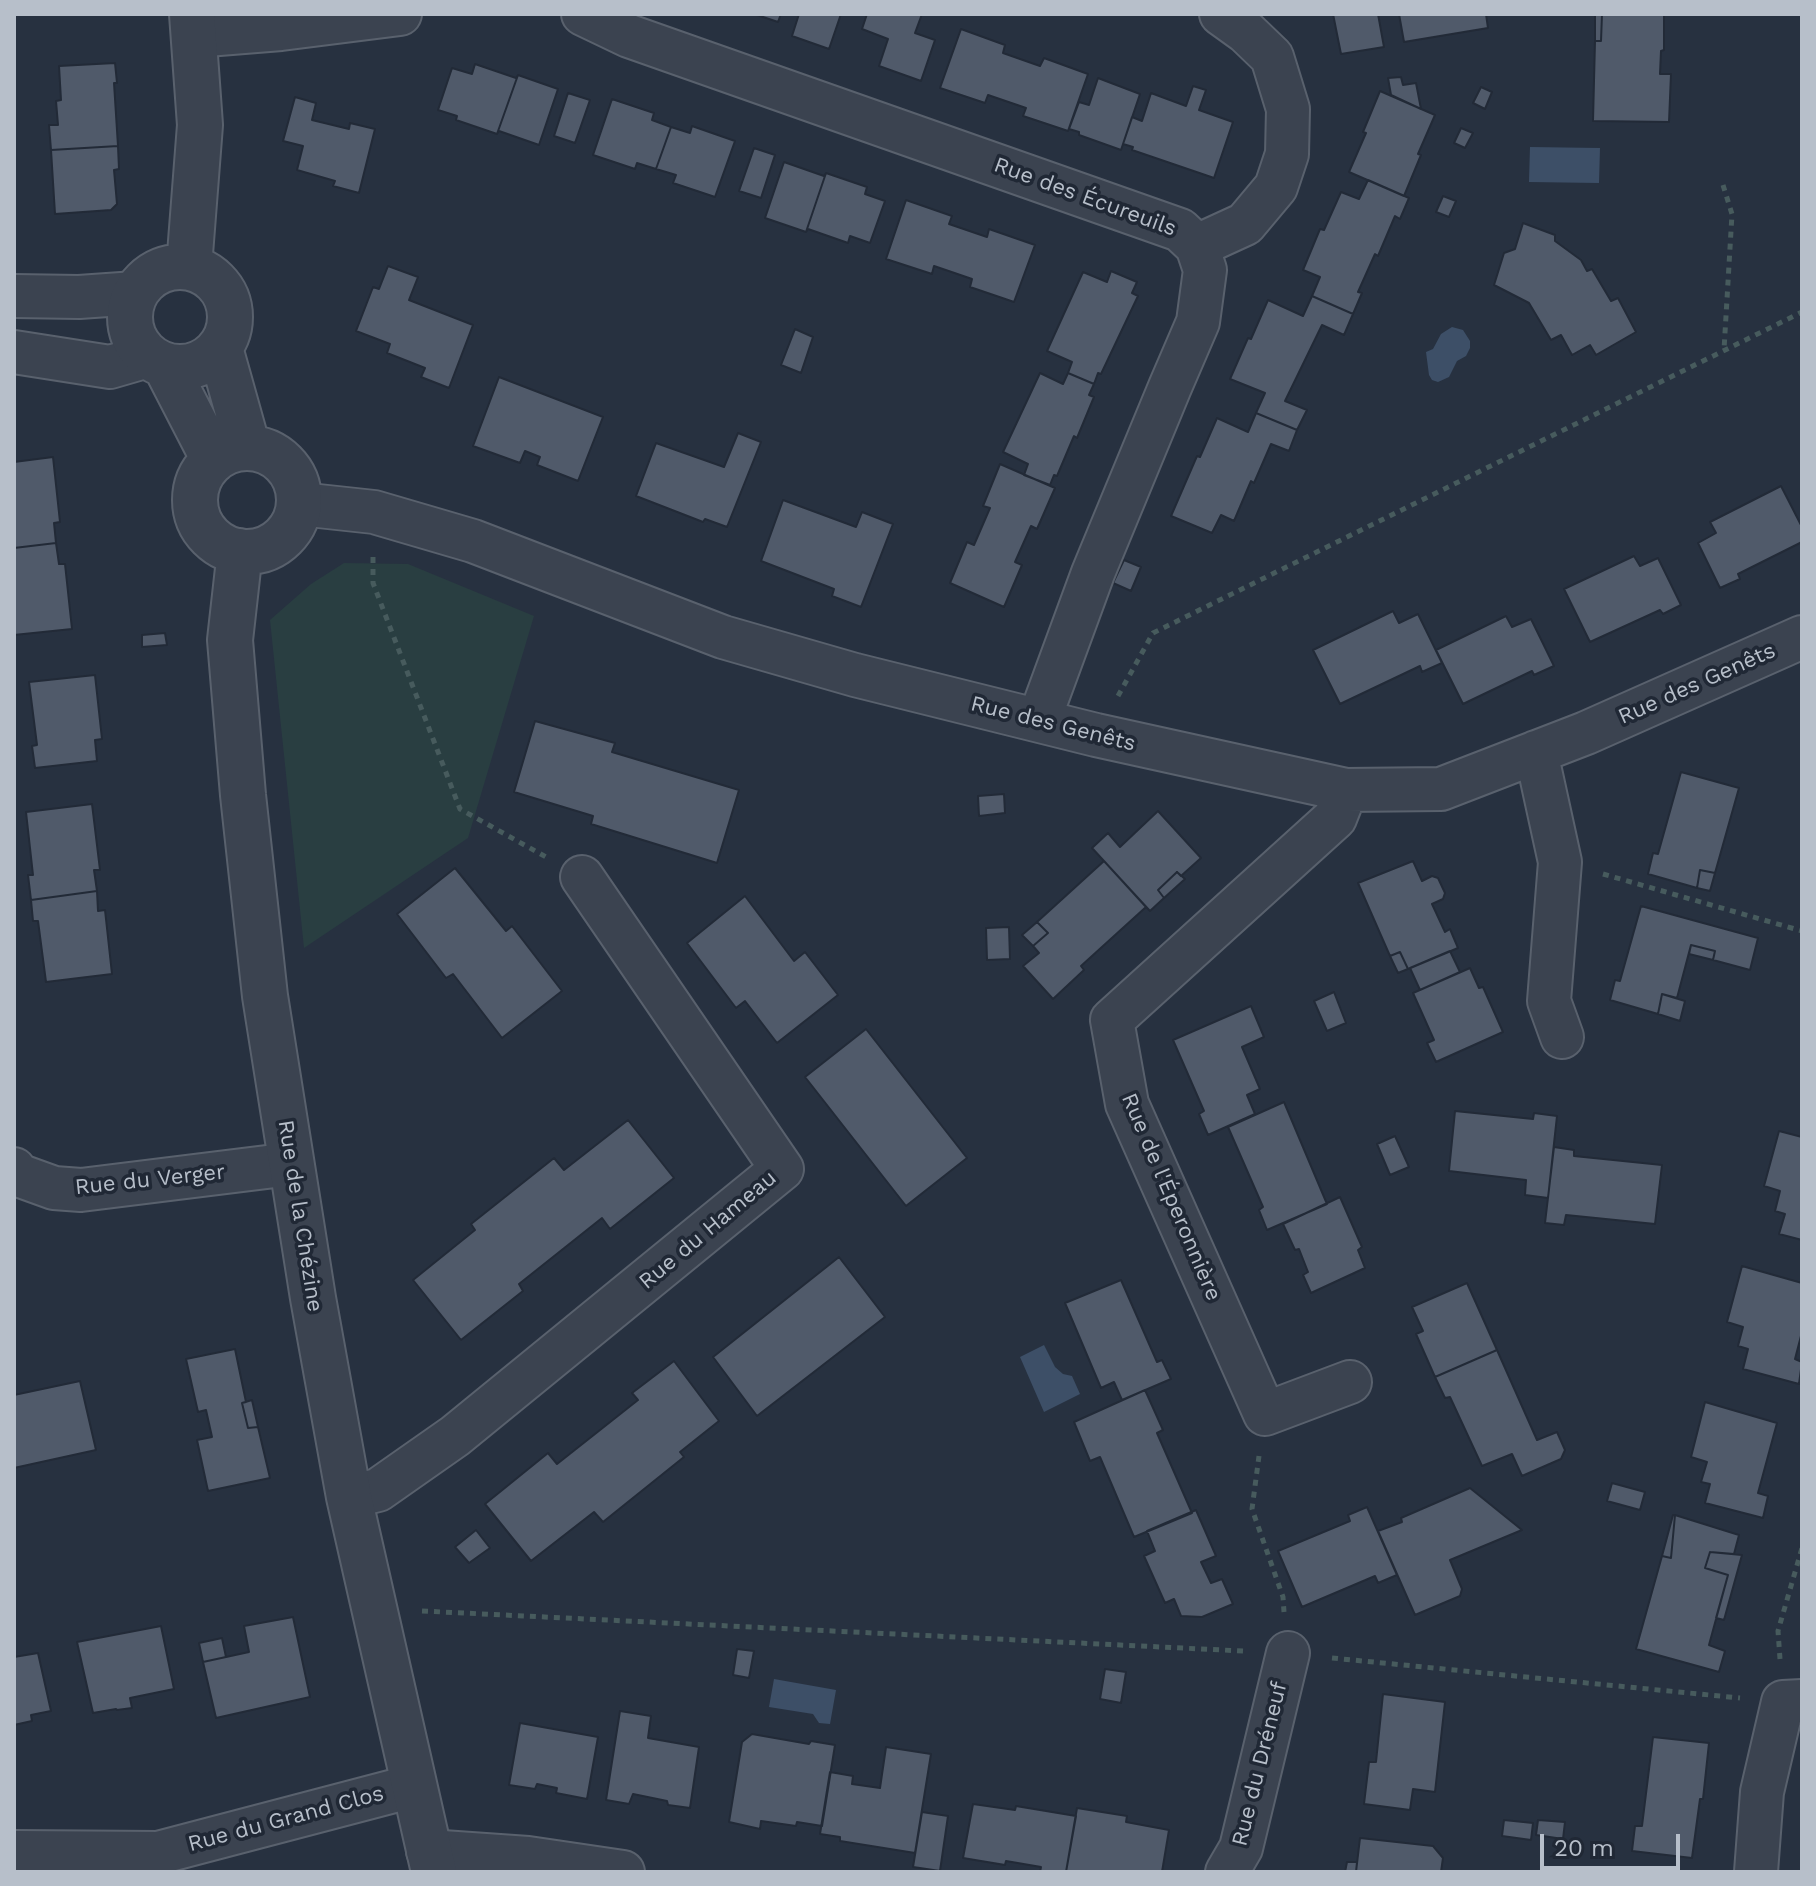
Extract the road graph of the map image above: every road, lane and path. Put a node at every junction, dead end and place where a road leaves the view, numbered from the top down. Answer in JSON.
{"nodes":[{"id":1,"x":400,"y":14,"type":"edge"},
{"id":2,"x":583,"y":14,"type":"edge"},
{"id":3,"x":1221,"y":14,"type":"edge"},
{"id":4,"x":193,"y":25,"type":"edge"},
{"id":5,"x":1723,"y":185,"type":"dead end"},
{"id":6,"x":1197,"y":246,"type":"junction"},
{"id":7,"x":189,"y":267,"type":"junction"},
{"id":8,"x":136,"y":293,"type":"junction"},
{"id":9,"x":14,"y":296,"type":"edge"},
{"id":10,"x":1802,"y":312,"type":"edge"},
{"id":11,"x":220,"y":348,"type":"junction"},
{"id":12,"x":1724,"y":351,"type":"junction"},
{"id":13,"x":14,"y":352,"type":"edge"},
{"id":14,"x":156,"y":361,"type":"junction"},
{"id":15,"x":231,"y":454,"type":"junction"},
{"id":16,"x":300,"y":504,"type":"junction"},
{"id":17,"x":374,"y":512,"type":"junction"},
{"id":18,"x":240,"y":551,"type":"junction"},
{"id":19,"x":1802,"y":637,"type":"edge"},
{"id":20,"x":1039,"y":720,"type":"junction"},
{"id":21,"x":1096,"y":735,"type":"junction"},
{"id":22,"x":1536,"y":752,"type":"junction"},
{"id":23,"x":1346,"y":790,"type":"junction"},
{"id":24,"x":1560,"y":862,"type":"junction"},
{"id":25,"x":582,"y":877,"type":"joint"},
{"id":26,"x":1802,"y":931,"type":"edge"},
{"id":27,"x":1562,"y":1037,"type":"dead end"},
{"id":28,"x":291,"y":1164,"type":"junction"},
{"id":29,"x":14,"y":1169,"type":"edge"},
{"id":30,"x":1350,"y":1382,"type":"dead end"},
{"id":31,"x":1265,"y":1414,"type":"junction"},
{"id":32,"x":349,"y":1497,"type":"junction"},
{"id":33,"x":1802,"y":1548,"type":"edge"},
{"id":34,"x":373,"y":1609,"type":"junction"},
{"id":35,"x":1288,"y":1653,"type":"junction"},
{"id":36,"x":1793,"y":1702,"type":"edge"},
{"id":37,"x":413,"y":1786,"type":"junction"},
{"id":38,"x":14,"y":1852,"type":"edge"},
{"id":39,"x":431,"y":1861,"type":"edge"},
{"id":40,"x":623,"y":1872,"type":"edge"},
{"id":41,"x":1227,"y":1872,"type":"edge"},
{"id":42,"x":1756,"y":1872,"type":"edge"}],
"edges":[{"from":1,"to":4,"type":"street"},
{"from":2,"to":6,"type":"street","name":"Rue des Écureuils"},
{"from":3,"to":6,"type":"street"},
{"from":4,"to":7,"type":"street"},
{"from":5,"to":12,"type":"path"},
{"from":6,"to":20,"type":"street","name":"Rue des Écureuils"},
{"from":7,"to":8,"type":"street"},
{"from":7,"to":11,"type":"street"},
{"from":8,"to":9,"type":"street"},
{"from":8,"to":14,"type":"street"},
{"from":10,"to":12,"type":"path"},
{"from":11,"to":14,"type":"street"},
{"from":11,"to":15,"type":"street"},
{"from":12,"to":21,"type":"path"},
{"from":13,"to":14,"type":"street"},
{"from":14,"to":15,"type":"street"},
{"from":15,"to":16,"type":"street"},
{"from":15,"to":18,"type":"street"},
{"from":16,"to":17,"type":"street","name":"Rue des Genêts"},
{"from":16,"to":18,"type":"street"},
{"from":17,"to":20,"type":"street","name":"Rue des Genêts"},
{"from":17,"to":25,"type":"path"},
{"from":18,"to":28,"type":"street","name":"Rue de la Chézine"},
{"from":19,"to":22,"type":"street","name":"Rue des Genêts"},
{"from":20,"to":21,"type":"street","name":"Rue des Genêts"},
{"from":21,"to":23,"type":"street","name":"Rue des Genêts"},
{"from":22,"to":23,"type":"street","name":"Rue des Genêts"},
{"from":22,"to":24,"type":"street"},
{"from":23,"to":31,"type":"street","name":"Rue de l'Éperonnière"},
{"from":24,"to":26,"type":"path"},
{"from":24,"to":27,"type":"street"},
{"from":25,"to":32,"type":"street","name":"Rue du Hameau"},
{"from":28,"to":29,"type":"street","name":"Rue du Verger"},
{"from":28,"to":32,"type":"street","name":"Rue de la Chézine"},
{"from":30,"to":31,"type":"street"},
{"from":31,"to":35,"type":"path"},
{"from":32,"to":34,"type":"street","name":"Rue de la Chézine"},
{"from":33,"to":36,"type":"path"},
{"from":34,"to":35,"type":"path"},
{"from":34,"to":37,"type":"street","name":"Rue de la Chézine"},
{"from":35,"to":36,"type":"path"},
{"from":35,"to":41,"type":"street","name":"Rue du Dréneuf"},
{"from":36,"to":42,"type":"street"},
{"from":37,"to":38,"type":"street","name":"Rue du Grand Clos"},
{"from":37,"to":39,"type":"street","name":"Rue de la Chézine"},
{"from":39,"to":40,"type":"street"}]}
